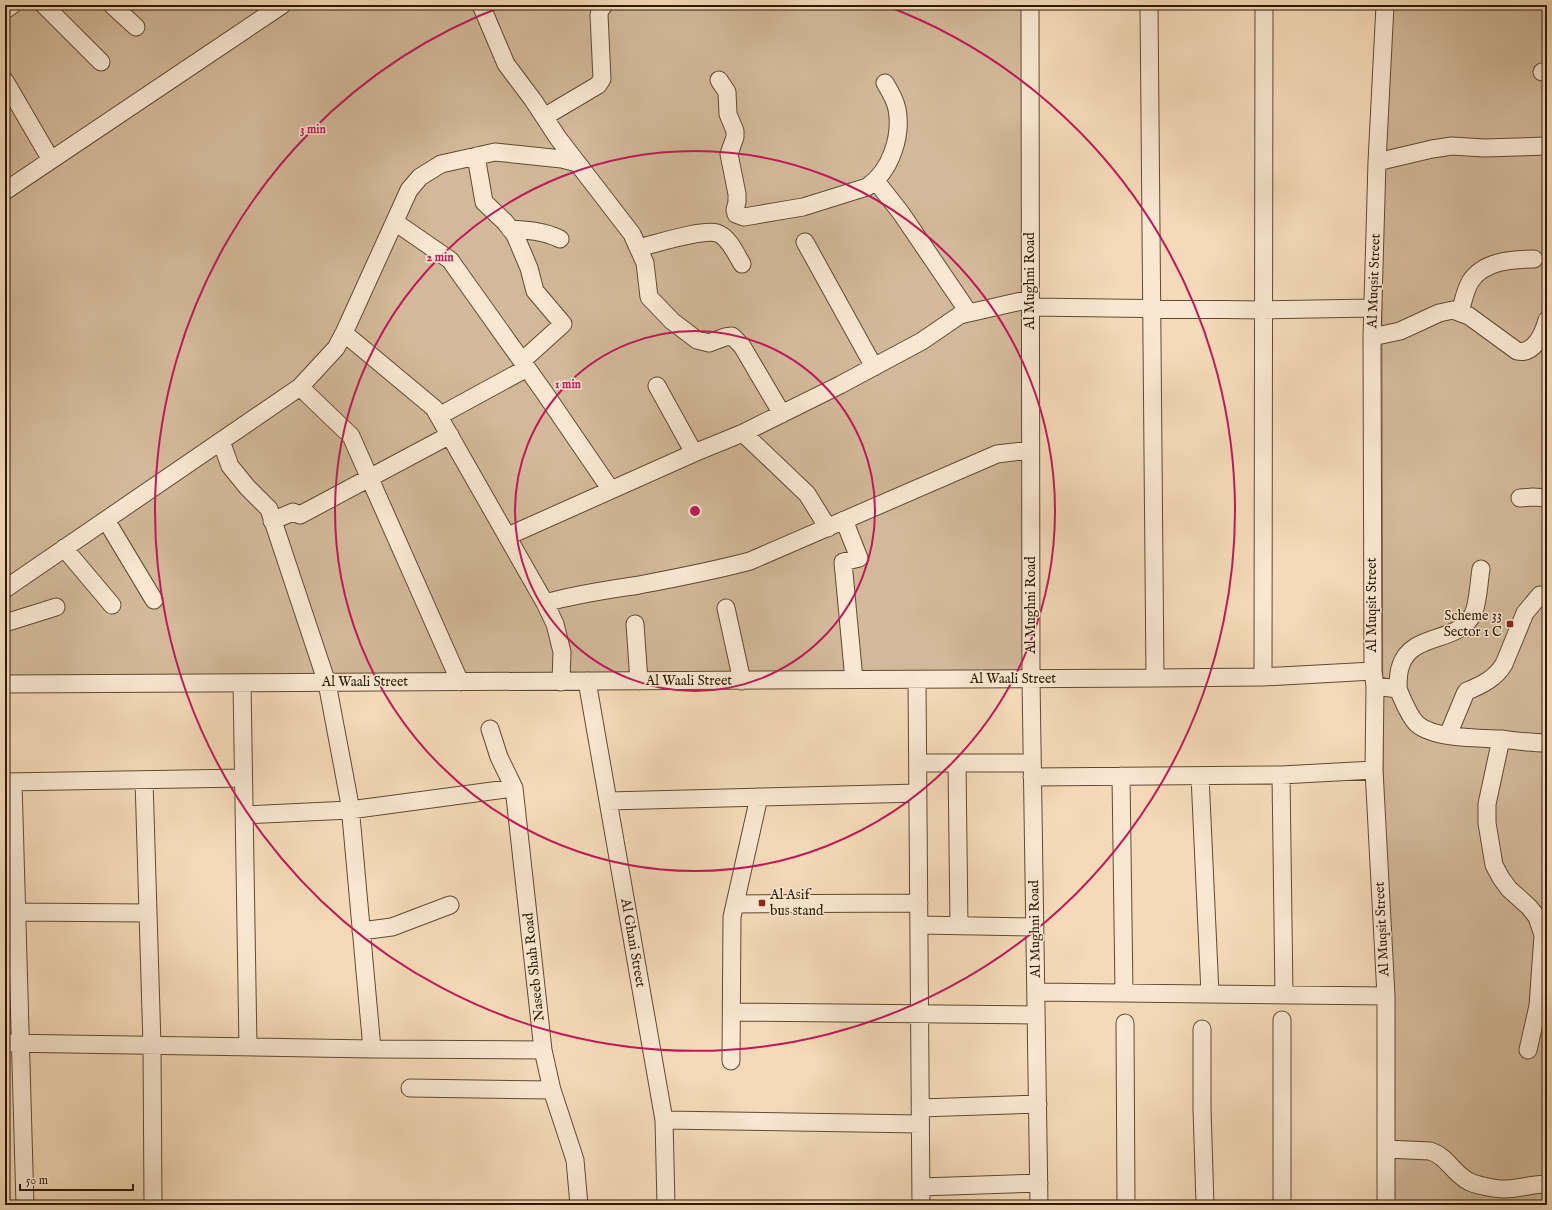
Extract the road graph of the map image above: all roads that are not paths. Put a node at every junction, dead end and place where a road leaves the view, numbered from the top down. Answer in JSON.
{"nodes":[{"id":1,"x":12,"y":5,"type":"edge"},
{"id":2,"x":44,"y":5,"type":"edge"},
{"id":3,"x":112,"y":5,"type":"edge"},
{"id":4,"x":282,"y":5,"type":"edge"},
{"id":5,"x":481,"y":5,"type":"edge"},
{"id":6,"x":604,"y":5,"type":"edge"},
{"id":7,"x":1030,"y":5,"type":"edge"},
{"id":8,"x":1149,"y":5,"type":"edge"},
{"id":9,"x":1264,"y":5,"type":"edge"},
{"id":10,"x":1385,"y":5,"type":"edge"},
{"id":11,"x":5,"y":10,"type":"edge"},
{"id":12,"x":136,"y":27,"type":"dead end"},
{"id":13,"x":101,"y":62,"type":"dead end"},
{"id":14,"x":719,"y":80,"type":"dead end"},
{"id":15,"x":5,"y":81,"type":"edge"},
{"id":16,"x":885,"y":83,"type":"dead end"},
{"id":17,"x":544,"y":118,"type":"junction"},
{"id":18,"x":1547,"y":146,"type":"edge"},
{"id":19,"x":476,"y":156,"type":"junction"},
{"id":20,"x":52,"y":160,"type":"junction"},
{"id":21,"x":1377,"y":162,"type":"junction"},
{"id":22,"x":577,"y":163,"type":"junction"},
{"id":23,"x":876,"y":181,"type":"junction"},
{"id":24,"x":5,"y":191,"type":"edge"},
{"id":25,"x":395,"y":222,"type":"junction"},
{"id":26,"x":510,"y":229,"type":"junction"},
{"id":27,"x":560,"y":239,"type":"dead end"},
{"id":28,"x":805,"y":242,"type":"dead end"},
{"id":29,"x":638,"y":248,"type":"junction"},
{"id":30,"x":1534,"y":259,"type":"dead end"},
{"id":31,"x":742,"y":264,"type":"dead end"},
{"id":32,"x":1030,"y":303,"type":"junction"},
{"id":33,"x":1151,"y":308,"type":"junction"},
{"id":34,"x":1374,"y":308,"type":"junction"},
{"id":35,"x":1263,"y":310,"type":"junction"},
{"id":36,"x":1460,"y":312,"type":"junction"},
{"id":37,"x":969,"y":313,"type":"junction"},
{"id":38,"x":1547,"y":320,"type":"edge"},
{"id":39,"x":344,"y":333,"type":"junction"},
{"id":40,"x":1372,"y":337,"type":"junction"},
{"id":41,"x":525,"y":364,"type":"junction"},
{"id":42,"x":874,"y":367,"type":"junction"},
{"id":43,"x":657,"y":386,"type":"dead end"},
{"id":44,"x":300,"y":387,"type":"junction"},
{"id":45,"x":782,"y":414,"type":"junction"},
{"id":46,"x":439,"y":416,"type":"junction"},
{"id":47,"x":743,"y":433,"type":"junction"},
{"id":48,"x":450,"y":435,"type":"junction"},
{"id":49,"x":221,"y":441,"type":"junction"},
{"id":50,"x":1030,"y":450,"type":"junction"},
{"id":51,"x":694,"y":454,"type":"junction"},
{"id":52,"x":369,"y":477,"type":"junction"},
{"id":53,"x":611,"y":490,"type":"junction"},
{"id":54,"x":1520,"y":498,"type":"dead end"},
{"id":55,"x":1547,"y":498,"type":"edge"},
{"id":56,"x":106,"y":520,"type":"junction"},
{"id":57,"x":272,"y":520,"type":"junction"},
{"id":58,"x":844,"y":520,"type":"junction"},
{"id":59,"x":828,"y":528,"type":"junction"},
{"id":60,"x":508,"y":536,"type":"junction"},
{"id":61,"x":64,"y":548,"type":"junction"},
{"id":62,"x":1481,"y":568,"type":"dead end"},
{"id":63,"x":5,"y":589,"type":"edge"},
{"id":64,"x":1540,"y":595,"type":"dead end"},
{"id":65,"x":154,"y":600,"type":"dead end"},
{"id":66,"x":545,"y":602,"type":"junction"},
{"id":67,"x":112,"y":605,"type":"dead end"},
{"id":68,"x":56,"y":607,"type":"dead end"},
{"id":69,"x":726,"y":608,"type":"dead end"},
{"id":70,"x":5,"y":623,"type":"edge"},
{"id":71,"x":635,"y":624,"type":"dead end"},
{"id":72,"x":1263,"y":677,"type":"junction"},
{"id":73,"x":1155,"y":678,"type":"junction"},
{"id":74,"x":1374,"y":678,"type":"junction"},
{"id":75,"x":1031,"y":679,"type":"junction"},
{"id":76,"x":854,"y":680,"type":"junction"},
{"id":77,"x":917,"y":680,"type":"junction"},
{"id":78,"x":587,"y":681,"type":"junction"},
{"id":79,"x":639,"y":681,"type":"junction"},
{"id":80,"x":742,"y":681,"type":"junction"},
{"id":81,"x":327,"y":682,"type":"junction"},
{"id":82,"x":460,"y":682,"type":"junction"},
{"id":83,"x":561,"y":682,"type":"junction"},
{"id":84,"x":242,"y":683,"type":"junction"},
{"id":85,"x":5,"y":684,"type":"edge"},
{"id":86,"x":1398,"y":689,"type":"junction"},
{"id":87,"x":490,"y":729,"type":"dead end"},
{"id":88,"x":1448,"y":735,"type":"junction"},
{"id":89,"x":1501,"y":739,"type":"junction"},
{"id":90,"x":1547,"y":743,"type":"edge"},
{"id":91,"x":918,"y":763,"type":"junction"},
{"id":92,"x":957,"y":763,"type":"junction"},
{"id":93,"x":1032,"y":770,"type":"junction"},
{"id":94,"x":1374,"y":770,"type":"junction"},
{"id":95,"x":1281,"y":775,"type":"junction"},
{"id":96,"x":1121,"y":776,"type":"junction"},
{"id":97,"x":1200,"y":776,"type":"junction"},
{"id":98,"x":243,"y":778,"type":"junction"},
{"id":99,"x":144,"y":780,"type":"junction"},
{"id":100,"x":9,"y":782,"type":"edge"},
{"id":101,"x":514,"y":788,"type":"junction"},
{"id":102,"x":918,"y":793,"type":"junction"},
{"id":103,"x":758,"y":797,"type":"junction"},
{"id":104,"x":608,"y":801,"type":"junction"},
{"id":105,"x":350,"y":810,"type":"junction"},
{"id":106,"x":244,"y":815,"type":"junction"},
{"id":107,"x":919,"y":903,"type":"junction"},
{"id":108,"x":735,"y":904,"type":"junction"},
{"id":109,"x":450,"y":905,"type":"dead end"},
{"id":110,"x":16,"y":912,"type":"junction"},
{"id":111,"x":147,"y":913,"type":"junction"},
{"id":112,"x":919,"y":925,"type":"junction"},
{"id":113,"x":959,"y":926,"type":"junction"},
{"id":114,"x":1035,"y":927,"type":"junction"},
{"id":115,"x":361,"y":931,"type":"junction"},
{"id":116,"x":1036,"y":992,"type":"junction"},
{"id":117,"x":1124,"y":993,"type":"junction"},
{"id":118,"x":1210,"y":994,"type":"junction"},
{"id":119,"x":1284,"y":995,"type":"junction"},
{"id":120,"x":1386,"y":996,"type":"junction"},
{"id":121,"x":732,"y":1012,"type":"junction"},
{"id":122,"x":920,"y":1014,"type":"junction"},
{"id":123,"x":1036,"y":1015,"type":"junction"},
{"id":124,"x":1282,"y":1020,"type":"dead end"},
{"id":125,"x":1125,"y":1023,"type":"dead end"},
{"id":126,"x":1202,"y":1029,"type":"dead end"},
{"id":127,"x":13,"y":1043,"type":"edge"},
{"id":128,"x":152,"y":1045,"type":"junction"},
{"id":129,"x":248,"y":1047,"type":"junction"},
{"id":130,"x":372,"y":1049,"type":"junction"},
{"id":131,"x":543,"y":1050,"type":"junction"},
{"id":132,"x":1528,"y":1050,"type":"dead end"},
{"id":133,"x":732,"y":1061,"type":"dead end"},
{"id":134,"x":410,"y":1088,"type":"dead end"},
{"id":135,"x":552,"y":1090,"type":"junction"},
{"id":136,"x":1038,"y":1104,"type":"junction"},
{"id":137,"x":920,"y":1116,"type":"junction"},
{"id":138,"x":664,"y":1120,"type":"junction"},
{"id":139,"x":1386,"y":1149,"type":"junction"},
{"id":140,"x":1039,"y":1183,"type":"junction"},
{"id":141,"x":1547,"y":1184,"type":"edge"},
{"id":142,"x":921,"y":1187,"type":"junction"},
{"id":143,"x":25,"y":1205,"type":"edge"},
{"id":144,"x":153,"y":1205,"type":"edge"},
{"id":145,"x":579,"y":1205,"type":"edge"},
{"id":146,"x":666,"y":1205,"type":"edge"},
{"id":147,"x":921,"y":1205,"type":"edge"},
{"id":148,"x":1039,"y":1205,"type":"edge"},
{"id":149,"x":1126,"y":1205,"type":"edge"},
{"id":150,"x":1204,"y":1205,"type":"edge"},
{"id":151,"x":1282,"y":1205,"type":"edge"},
{"id":152,"x":1386,"y":1205,"type":"edge"}],
"edges":[{"from":1,"to":11,"type":"street"},
{"from":2,"to":13,"type":"street"},
{"from":3,"to":12,"type":"street"},
{"from":4,"to":20,"type":"street"},
{"from":5,"to":17,"type":"street"},
{"from":6,"to":17,"type":"street"},
{"from":7,"to":32,"type":"street","name":"Al Mughni Road"},
{"from":8,"to":33,"type":"street"},
{"from":9,"to":35,"type":"street"},
{"from":10,"to":21,"type":"street","name":"Al Muqsit Street"},
{"from":14,"to":23,"type":"street"},
{"from":15,"to":20,"type":"street"},
{"from":16,"to":23,"type":"street"},
{"from":17,"to":22,"type":"street"},
{"from":18,"to":21,"type":"street"},
{"from":19,"to":22,"type":"street"},
{"from":19,"to":25,"type":"street"},
{"from":19,"to":26,"type":"street"},
{"from":20,"to":24,"type":"street"},
{"from":21,"to":34,"type":"street","name":"Al Muqsit Street"},
{"from":22,"to":29,"type":"street"},
{"from":23,"to":37,"type":"street"},
{"from":25,"to":39,"type":"street"},
{"from":25,"to":41,"type":"street"},
{"from":26,"to":27,"type":"street"},
{"from":26,"to":41,"type":"street"},
{"from":28,"to":42,"type":"street"},
{"from":29,"to":31,"type":"street"},
{"from":29,"to":45,"type":"street"},
{"from":30,"to":36,"type":"street"},
{"from":32,"to":33,"type":"street"},
{"from":32,"to":37,"type":"street"},
{"from":32,"to":50,"type":"street","name":"Al Mughni Road"},
{"from":33,"to":35,"type":"street"},
{"from":33,"to":73,"type":"street"},
{"from":34,"to":35,"type":"street"},
{"from":34,"to":40,"type":"street","name":"Al Muqsit Street"},
{"from":35,"to":72,"type":"street"},
{"from":36,"to":38,"type":"street"},
{"from":36,"to":40,"type":"street"},
{"from":37,"to":42,"type":"street"},
{"from":39,"to":44,"type":"street"},
{"from":39,"to":46,"type":"street"},
{"from":40,"to":74,"type":"street","name":"Al Muqsit Street"},
{"from":41,"to":46,"type":"street"},
{"from":41,"to":53,"type":"street"},
{"from":42,"to":45,"type":"street"},
{"from":43,"to":51,"type":"street"},
{"from":44,"to":49,"type":"street"},
{"from":44,"to":52,"type":"street"},
{"from":45,"to":47,"type":"street"},
{"from":46,"to":48,"type":"street"},
{"from":47,"to":51,"type":"street"},
{"from":47,"to":59,"type":"street"},
{"from":48,"to":52,"type":"street"},
{"from":48,"to":60,"type":"street"},
{"from":49,"to":56,"type":"street"},
{"from":49,"to":57,"type":"street"},
{"from":50,"to":58,"type":"street"},
{"from":50,"to":75,"type":"street","name":"Al Mughni Road"},
{"from":51,"to":53,"type":"street"},
{"from":52,"to":57,"type":"street"},
{"from":52,"to":82,"type":"street"},
{"from":53,"to":60,"type":"street"},
{"from":54,"to":55,"type":"street"},
{"from":56,"to":61,"type":"street"},
{"from":56,"to":65,"type":"street"},
{"from":57,"to":81,"type":"street"},
{"from":58,"to":59,"type":"street"},
{"from":58,"to":76,"type":"street"},
{"from":59,"to":66,"type":"street"},
{"from":60,"to":66,"type":"street"},
{"from":61,"to":63,"type":"street"},
{"from":61,"to":67,"type":"street"},
{"from":62,"to":86,"type":"street"},
{"from":64,"to":88,"type":"street"},
{"from":66,"to":83,"type":"street"},
{"from":68,"to":70,"type":"street"},
{"from":69,"to":80,"type":"street"},
{"from":71,"to":79,"type":"street"},
{"from":72,"to":73,"type":"street","name":"Al Waali Street"},
{"from":72,"to":74,"type":"street","name":"Al Waali Street"},
{"from":73,"to":75,"type":"street","name":"Al Waali Street"},
{"from":74,"to":86,"type":"street","name":"Al Waali Street"},
{"from":74,"to":94,"type":"street","name":"Al Muqsit Street"},
{"from":75,"to":77,"type":"street","name":"Al Waali Street"},
{"from":75,"to":93,"type":"street","name":"Al Mughni Road"},
{"from":76,"to":77,"type":"street","name":"Al Waali Street"},
{"from":76,"to":80,"type":"street","name":"Al Waali Street"},
{"from":77,"to":91,"type":"street"},
{"from":78,"to":79,"type":"street","name":"Al Waali Street"},
{"from":78,"to":83,"type":"street","name":"Al Waali Street"},
{"from":78,"to":104,"type":"street","name":"Al Ghani Street"},
{"from":79,"to":80,"type":"street","name":"Al Waali Street"},
{"from":81,"to":82,"type":"street","name":"Al Waali Street"},
{"from":81,"to":84,"type":"street","name":"Al Waali Street"},
{"from":81,"to":105,"type":"street"},
{"from":82,"to":83,"type":"street","name":"Al Waali Street"},
{"from":84,"to":85,"type":"street","name":"Al Waali Street"},
{"from":84,"to":98,"type":"street"},
{"from":86,"to":88,"type":"street"},
{"from":87,"to":101,"type":"street","name":"Naseeb Shah Road"},
{"from":88,"to":89,"type":"street"},
{"from":89,"to":90,"type":"street"},
{"from":89,"to":132,"type":"street"},
{"from":91,"to":92,"type":"street"},
{"from":91,"to":102,"type":"street"},
{"from":92,"to":93,"type":"street"},
{"from":92,"to":113,"type":"street"},
{"from":93,"to":96,"type":"street"},
{"from":93,"to":114,"type":"street","name":"Al Mughni Road"},
{"from":94,"to":95,"type":"street"},
{"from":94,"to":120,"type":"street","name":"Al Muqsit Street"},
{"from":95,"to":97,"type":"street"},
{"from":95,"to":119,"type":"street"},
{"from":96,"to":97,"type":"street"},
{"from":96,"to":117,"type":"street"},
{"from":97,"to":118,"type":"street"},
{"from":98,"to":99,"type":"street"},
{"from":98,"to":106,"type":"street"},
{"from":99,"to":100,"type":"street"},
{"from":99,"to":111,"type":"street"},
{"from":100,"to":110,"type":"street"},
{"from":101,"to":105,"type":"street"},
{"from":101,"to":131,"type":"street","name":"Naseeb Shah Road"},
{"from":102,"to":103,"type":"street"},
{"from":102,"to":107,"type":"street"},
{"from":103,"to":104,"type":"street"},
{"from":103,"to":108,"type":"street"},
{"from":104,"to":138,"type":"street","name":"Al Ghani Street"},
{"from":105,"to":106,"type":"street"},
{"from":105,"to":115,"type":"street"},
{"from":106,"to":129,"type":"street"},
{"from":107,"to":108,"type":"street"},
{"from":107,"to":112,"type":"street"},
{"from":108,"to":121,"type":"street"},
{"from":109,"to":115,"type":"street"},
{"from":110,"to":111,"type":"street"},
{"from":110,"to":127,"type":"street"},
{"from":111,"to":128,"type":"street"},
{"from":112,"to":113,"type":"street"},
{"from":112,"to":122,"type":"street"},
{"from":113,"to":114,"type":"street"},
{"from":114,"to":116,"type":"street","name":"Al Mughni Road"},
{"from":115,"to":130,"type":"street"},
{"from":116,"to":117,"type":"street"},
{"from":116,"to":123,"type":"street","name":"Al Mughni Road"},
{"from":117,"to":118,"type":"street"},
{"from":118,"to":119,"type":"street"},
{"from":119,"to":120,"type":"street"},
{"from":120,"to":139,"type":"street","name":"Al Muqsit Street"},
{"from":121,"to":122,"type":"street"},
{"from":121,"to":133,"type":"street"},
{"from":122,"to":123,"type":"street"},
{"from":122,"to":137,"type":"street"},
{"from":123,"to":136,"type":"street","name":"Al Mughni Road"},
{"from":124,"to":151,"type":"street"},
{"from":125,"to":149,"type":"street"},
{"from":126,"to":150,"type":"street"},
{"from":127,"to":128,"type":"street"},
{"from":127,"to":143,"type":"street"},
{"from":128,"to":129,"type":"street"},
{"from":128,"to":144,"type":"street"},
{"from":129,"to":130,"type":"street"},
{"from":130,"to":131,"type":"street"},
{"from":131,"to":135,"type":"street","name":"Naseeb Shah Road"},
{"from":134,"to":135,"type":"street"},
{"from":135,"to":145,"type":"street","name":"Naseeb Shah Road"},
{"from":136,"to":137,"type":"street"},
{"from":136,"to":140,"type":"street","name":"Al Mughni Road"},
{"from":137,"to":138,"type":"street"},
{"from":137,"to":142,"type":"street"},
{"from":138,"to":146,"type":"street","name":"Al Ghani Street"},
{"from":139,"to":141,"type":"street"},
{"from":139,"to":152,"type":"street","name":"Al Muqsit Street"},
{"from":140,"to":142,"type":"street"},
{"from":140,"to":148,"type":"street","name":"Al Mughni Road"},
{"from":142,"to":147,"type":"street"}]}
